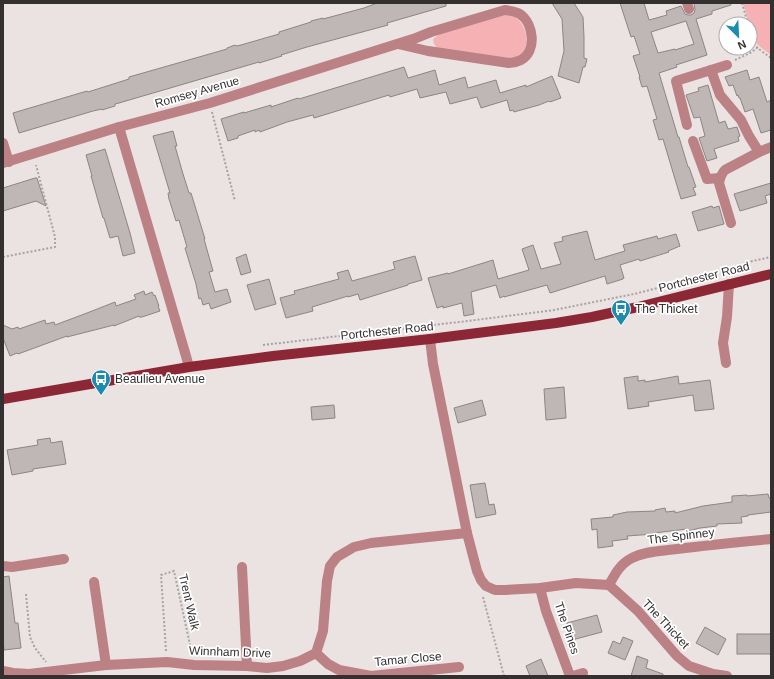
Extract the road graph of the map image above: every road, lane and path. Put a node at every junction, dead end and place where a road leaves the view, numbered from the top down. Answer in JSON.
{"nodes":[{"id":1,"x":742,"y":3,"type":"edge"},
{"id":2,"x":746,"y":16,"type":"edge"},
{"id":3,"x":398,"y":44,"type":"junction"},
{"id":4,"x":758,"y":49,"type":"edge"},
{"id":5,"x":744,"y":56,"type":"edge"},
{"id":6,"x":771,"y":58,"type":"edge"},
{"id":7,"x":727,"y":64,"type":"joint"},
{"id":8,"x":711,"y":70,"type":"junction"},
{"id":9,"x":210,"y":104,"type":"junction"},
{"id":10,"x":687,"y":125,"type":"dead end"},
{"id":11,"x":119,"y":127,"type":"junction"},
{"id":12,"x":693,"y":141,"type":"dead end"},
{"id":13,"x":3,"y":143,"type":"edge"},
{"id":14,"x":771,"y":147,"type":"edge"},
{"id":15,"x":759,"y":152,"type":"junction"},
{"id":16,"x":33,"y":154,"type":"junction"},
{"id":17,"x":6,"y":162,"type":"edge"},
{"id":18,"x":720,"y":178,"type":"junction"},
{"id":19,"x":235,"y":201,"type":"dead end"},
{"id":20,"x":731,"y":223,"type":"dead end"},
{"id":21,"x":3,"y":257,"type":"edge"},
{"id":22,"x":771,"y":257,"type":"edge"},
{"id":23,"x":771,"y":274,"type":"edge"},
{"id":24,"x":728,"y":284,"type":"junction"},
{"id":25,"x":430,"y":339,"type":"junction"},
{"id":26,"x":272,"y":343,"type":"dead end"},
{"id":27,"x":726,"y":363,"type":"dead end"},
{"id":28,"x":189,"y":367,"type":"junction"},
{"id":29,"x":3,"y":399,"type":"edge"},
{"id":30,"x":467,"y":533,"type":"junction"},
{"id":31,"x":771,"y":539,"type":"edge"},
{"id":32,"x":64,"y":559,"type":"dead end"},
{"id":33,"x":3,"y":566,"type":"edge"},
{"id":34,"x":242,"y":567,"type":"dead end"},
{"id":35,"x":94,"y":582,"type":"dead end"},
{"id":36,"x":608,"y":585,"type":"junction"},
{"id":37,"x":486,"y":586,"type":"junction"},
{"id":38,"x":540,"y":588,"type":"junction"},
{"id":39,"x":26,"y":594,"type":"dead end"},
{"id":40,"x":316,"y":653,"type":"junction"},
{"id":41,"x":167,"y":662,"type":"junction"},
{"id":42,"x":106,"y":665,"type":"junction"},
{"id":43,"x":194,"y":665,"type":"junction"},
{"id":44,"x":247,"y":666,"type":"junction"},
{"id":45,"x":459,"y":667,"type":"dead end"},
{"id":46,"x":54,"y":670,"type":"junction"},
{"id":47,"x":3,"y":671,"type":"edge"},
{"id":48,"x":504,"y":676,"type":"edge"},
{"id":49,"x":570,"y":676,"type":"edge"},
{"id":50,"x":727,"y":676,"type":"edge"}],
"edges":[{"from":1,"to":2,"type":"path"},
{"from":3,"to":3,"type":"street","name":"Romsey Avenue"},
{"from":3,"to":9,"type":"street","name":"Romsey Avenue"},
{"from":4,"to":6,"type":"path"},
{"from":5,"to":7,"type":"path"},
{"from":7,"to":8,"type":"street"},
{"from":8,"to":10,"type":"street"},
{"from":8,"to":15,"type":"street"},
{"from":9,"to":11,"type":"street","name":"Romsey Avenue"},
{"from":9,"to":19,"type":"path"},
{"from":11,"to":16,"type":"street","name":"Romsey Avenue"},
{"from":11,"to":28,"type":"street"},
{"from":12,"to":18,"type":"street"},
{"from":13,"to":17,"type":"street"},
{"from":14,"to":15,"type":"street"},
{"from":15,"to":18,"type":"street"},
{"from":16,"to":17,"type":"street","name":"Romsey Avenue"},
{"from":16,"to":21,"type":"path"},
{"from":18,"to":20,"type":"street"},
{"from":22,"to":26,"type":"path"},
{"from":23,"to":24,"type":"main road","name":"Portchester Road"},
{"from":24,"to":25,"type":"main road","name":"Portchester Road"},
{"from":24,"to":27,"type":"street"},
{"from":25,"to":28,"type":"main road","name":"Portchester Road"},
{"from":25,"to":30,"type":"street"},
{"from":28,"to":29,"type":"main road","name":"Portchester Road"},
{"from":30,"to":37,"type":"street"},
{"from":30,"to":40,"type":"street"},
{"from":31,"to":36,"type":"street","name":"The Spinney"},
{"from":32,"to":33,"type":"street"},
{"from":34,"to":44,"type":"street"},
{"from":35,"to":42,"type":"street"},
{"from":36,"to":38,"type":"street"},
{"from":36,"to":50,"type":"street","name":"The Thicket"},
{"from":37,"to":38,"type":"street"},
{"from":37,"to":48,"type":"path"},
{"from":38,"to":49,"type":"street","name":"The Pines"},
{"from":39,"to":46,"type":"path"},
{"from":40,"to":44,"type":"street","name":"Winnham Drive"},
{"from":40,"to":45,"type":"street","name":"Tamar Close"},
{"from":41,"to":42,"type":"street","name":"Winnham Drive"},
{"from":41,"to":43,"type":"street","name":"Winnham Drive"},
{"from":41,"to":43,"type":"path","name":"Trent Walk"},
{"from":42,"to":46,"type":"street","name":"Winnham Drive"},
{"from":43,"to":44,"type":"street","name":"Winnham Drive"},
{"from":46,"to":47,"type":"street","name":"Winnham Drive"}]}
